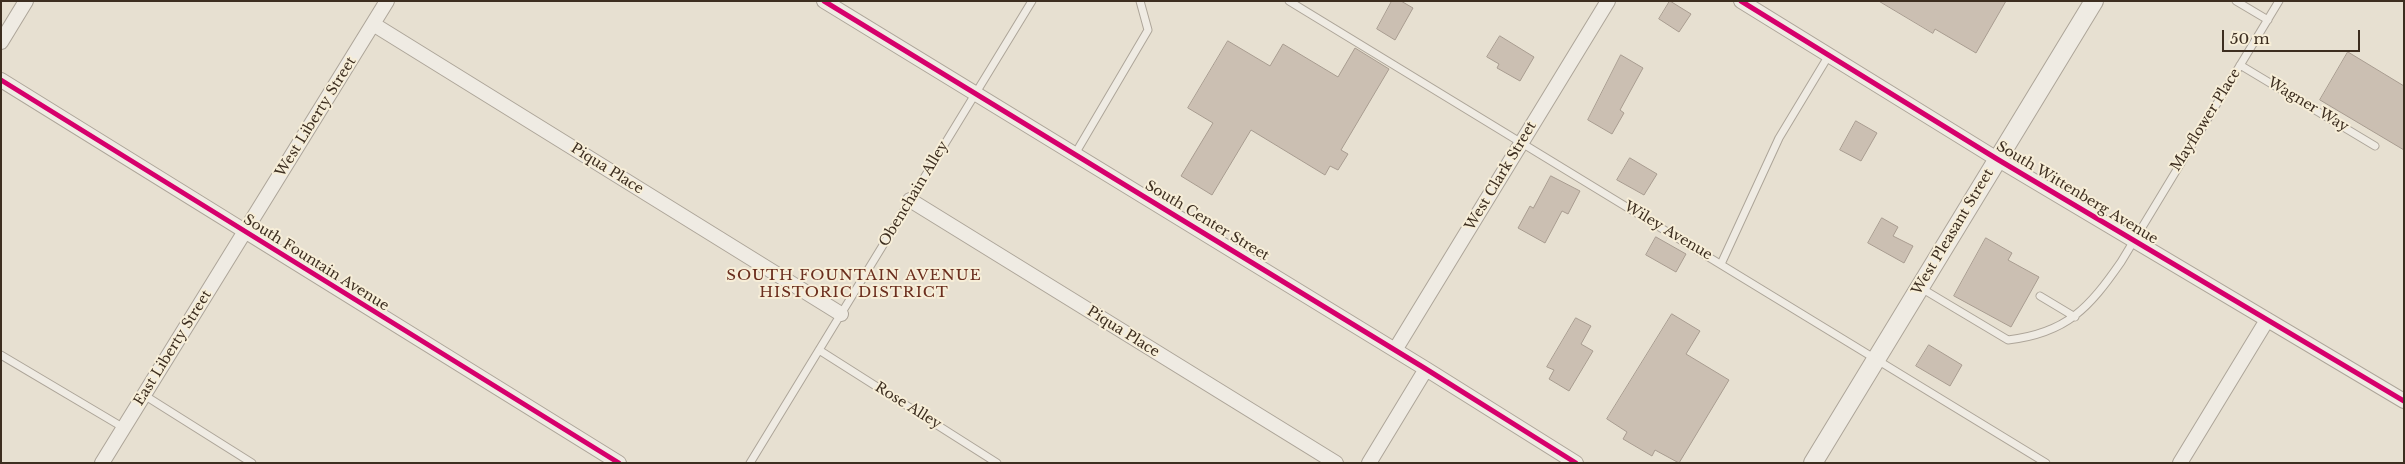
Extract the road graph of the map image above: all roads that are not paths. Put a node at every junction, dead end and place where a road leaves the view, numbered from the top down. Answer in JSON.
{"nodes":[{"id":1,"x":26,"y":1,"type":"edge"},
{"id":2,"x":387,"y":1,"type":"edge"},
{"id":3,"x":824,"y":1,"type":"edge"},
{"id":4,"x":1032,"y":1,"type":"edge"},
{"id":5,"x":1140,"y":1,"type":"edge"},
{"id":6,"x":1290,"y":1,"type":"edge"},
{"id":7,"x":1608,"y":1,"type":"edge"},
{"id":8,"x":1741,"y":1,"type":"edge"},
{"id":9,"x":2094,"y":1,"type":"edge"},
{"id":10,"x":2236,"y":1,"type":"edge"},
{"id":11,"x":2279,"y":1,"type":"edge"},
{"id":12,"x":2268,"y":20,"type":"junction"},
{"id":13,"x":373,"y":24,"type":"junction"},
{"id":14,"x":1,"y":42,"type":"edge"},
{"id":15,"x":1829,"y":55,"type":"junction"},
{"id":16,"x":2240,"y":64,"type":"junction"},
{"id":17,"x":1,"y":80,"type":"edge"},
{"id":18,"x":975,"y":94,"type":"junction"},
{"id":19,"x":1522,"y":142,"type":"junction"},
{"id":20,"x":2375,"y":146,"type":"dead end"},
{"id":21,"x":1075,"y":154,"type":"junction"},
{"id":22,"x":1997,"y":159,"type":"junction"},
{"id":23,"x":910,"y":200,"type":"junction"},
{"id":24,"x":244,"y":232,"type":"junction"},
{"id":25,"x":2133,"y":240,"type":"junction"},
{"id":26,"x":1721,"y":264,"type":"junction"},
{"id":27,"x":1920,"y":287,"type":"junction"},
{"id":28,"x":2040,"y":296,"type":"dead end"},
{"id":29,"x":841,"y":314,"type":"junction"},
{"id":30,"x":2075,"y":317,"type":"junction"},
{"id":31,"x":2267,"y":320,"type":"junction"},
{"id":32,"x":819,"y":350,"type":"junction"},
{"id":33,"x":1395,"y":350,"type":"junction"},
{"id":34,"x":1,"y":355,"type":"edge"},
{"id":35,"x":1876,"y":358,"type":"junction"},
{"id":36,"x":1426,"y":369,"type":"junction"},
{"id":37,"x":144,"y":396,"type":"junction"},
{"id":38,"x":2404,"y":402,"type":"edge"},
{"id":39,"x":124,"y":428,"type":"junction"},
{"id":40,"x":102,"y":463,"type":"edge"},
{"id":41,"x":252,"y":463,"type":"edge"},
{"id":42,"x":619,"y":463,"type":"edge"},
{"id":43,"x":750,"y":463,"type":"edge"},
{"id":44,"x":997,"y":463,"type":"edge"},
{"id":45,"x":1336,"y":463,"type":"edge"},
{"id":46,"x":1369,"y":463,"type":"edge"},
{"id":47,"x":1576,"y":463,"type":"edge"},
{"id":48,"x":1813,"y":463,"type":"edge"},
{"id":49,"x":2046,"y":463,"type":"edge"},
{"id":50,"x":2180,"y":463,"type":"edge"}],
"edges":[{"from":1,"to":14,"type":"street"},
{"from":2,"to":13,"type":"street","name":"West Liberty Street"},
{"from":3,"to":18,"type":"street","name":"South Center Street"},
{"from":4,"to":18,"type":"lane","name":"Obenchain Alley"},
{"from":5,"to":21,"type":"lane"},
{"from":6,"to":19,"type":"lane","name":"Wiley Avenue"},
{"from":7,"to":19,"type":"street","name":"West Clark Street"},
{"from":8,"to":15,"type":"street","name":"South Wittenberg Avenue"},
{"from":9,"to":22,"type":"street","name":"West Pleasant Street"},
{"from":10,"to":12,"type":"lane"},
{"from":11,"to":12,"type":"lane","name":"Mayflower Place"},
{"from":12,"to":16,"type":"lane","name":"Mayflower Place"},
{"from":13,"to":24,"type":"street","name":"West Liberty Street"},
{"from":13,"to":29,"type":"street","name":"Piqua Place"},
{"from":15,"to":22,"type":"street","name":"South Wittenberg Avenue"},
{"from":15,"to":26,"type":"lane"},
{"from":16,"to":20,"type":"lane","name":"Wagner Way"},
{"from":16,"to":25,"type":"lane","name":"Mayflower Place"},
{"from":17,"to":24,"type":"street","name":"South Fountain Avenue"},
{"from":18,"to":21,"type":"street","name":"South Center Street"},
{"from":18,"to":23,"type":"lane","name":"Obenchain Alley"},
{"from":19,"to":26,"type":"lane","name":"Wiley Avenue"},
{"from":19,"to":33,"type":"street","name":"West Clark Street"},
{"from":21,"to":33,"type":"street","name":"South Center Street"},
{"from":22,"to":25,"type":"street","name":"South Wittenberg Avenue"},
{"from":22,"to":27,"type":"street","name":"West Pleasant Street"},
{"from":23,"to":29,"type":"lane","name":"Obenchain Alley"},
{"from":23,"to":45,"type":"street","name":"Piqua Place"},
{"from":24,"to":37,"type":"street","name":"East Liberty Street"},
{"from":24,"to":42,"type":"street","name":"South Fountain Avenue"},
{"from":25,"to":30,"type":"lane","name":"Mayflower Place"},
{"from":25,"to":31,"type":"street","name":"South Wittenberg Avenue"},
{"from":26,"to":35,"type":"lane","name":"Wiley Avenue"},
{"from":27,"to":30,"type":"lane","name":"Mayflower Place"},
{"from":27,"to":35,"type":"street","name":"West Pleasant Street"},
{"from":28,"to":30,"type":"lane"},
{"from":29,"to":32,"type":"lane","name":"Obenchain Alley"},
{"from":31,"to":38,"type":"street","name":"South Wittenberg Avenue"},
{"from":31,"to":50,"type":"street"},
{"from":32,"to":43,"type":"lane","name":"Obenchain Alley"},
{"from":32,"to":44,"type":"lane","name":"Rose Alley"},
{"from":33,"to":36,"type":"street","name":"South Center Street"},
{"from":34,"to":39,"type":"lane"},
{"from":35,"to":48,"type":"street","name":"West Pleasant Street"},
{"from":35,"to":49,"type":"lane","name":"Wiley Avenue"},
{"from":36,"to":46,"type":"street"},
{"from":36,"to":47,"type":"street","name":"South Center Street"},
{"from":37,"to":39,"type":"street","name":"East Liberty Street"},
{"from":37,"to":41,"type":"lane"},
{"from":39,"to":40,"type":"street","name":"East Liberty Street"}]}
